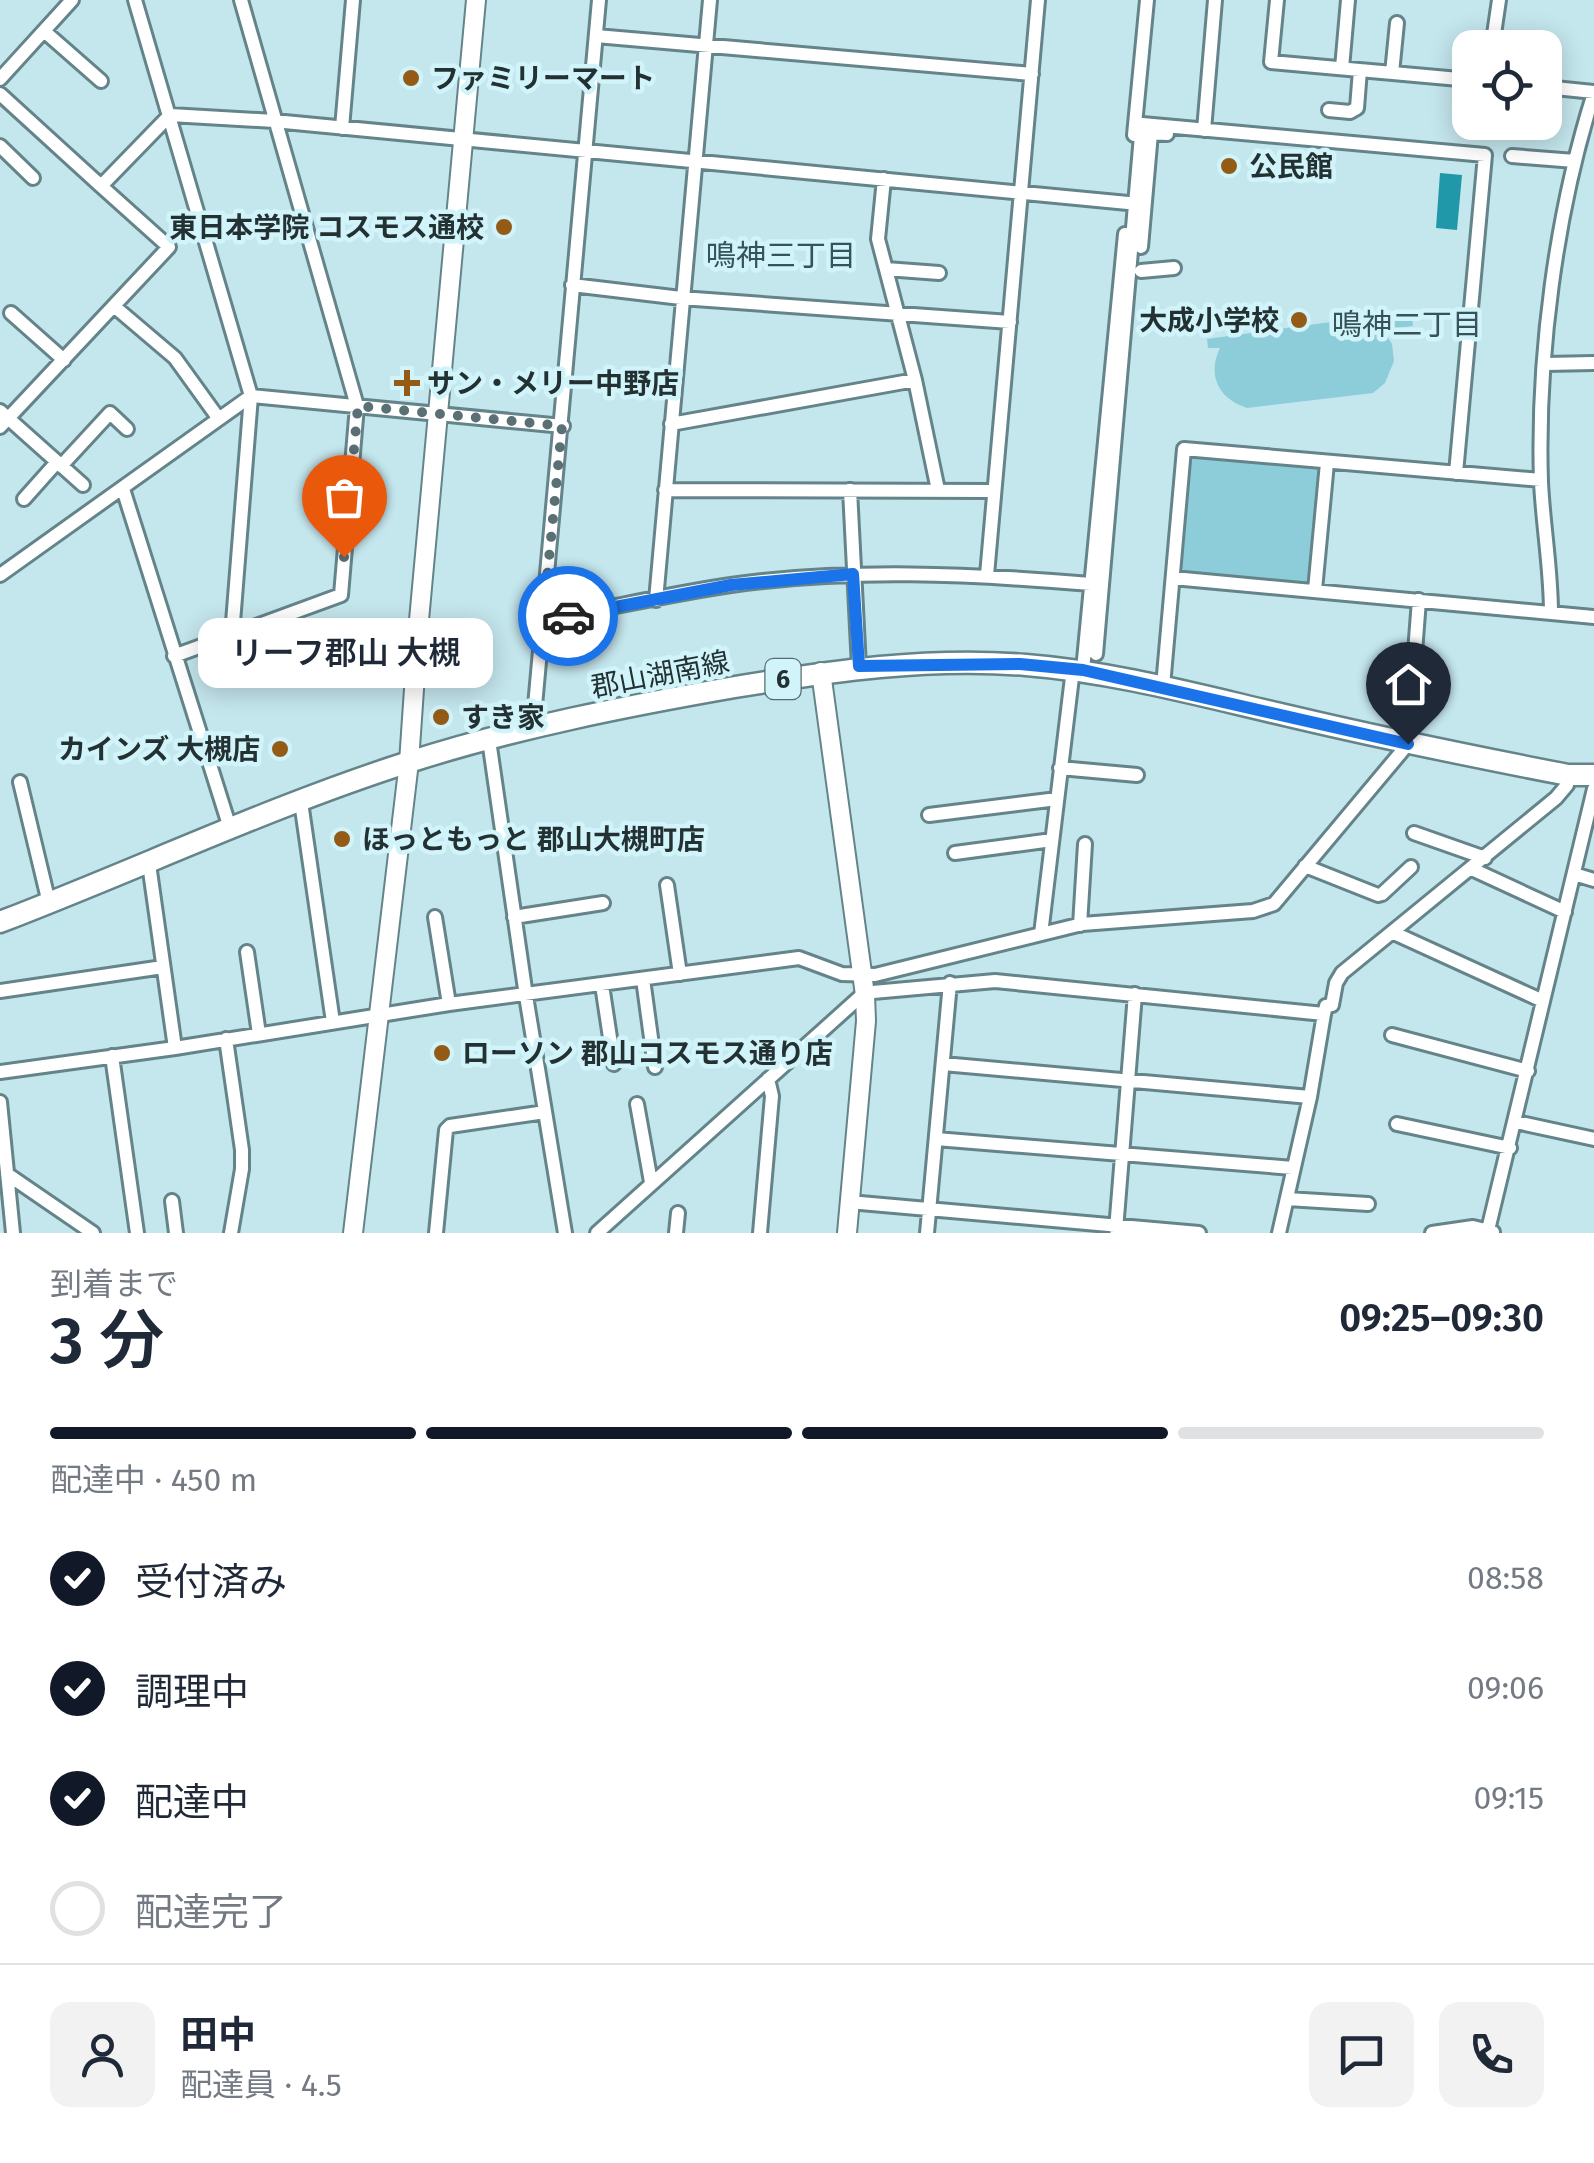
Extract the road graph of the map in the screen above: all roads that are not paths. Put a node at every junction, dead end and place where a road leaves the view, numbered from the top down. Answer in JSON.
{"nodes":[{"id":1,"x":72,"y":0,"type":"edge"},
{"id":2,"x":135,"y":0,"type":"edge"},
{"id":3,"x":241,"y":0,"type":"edge"},
{"id":4,"x":352,"y":0,"type":"edge"},
{"id":5,"x":476,"y":0,"type":"edge"},
{"id":6,"x":600,"y":0,"type":"edge"},
{"id":7,"x":710,"y":0,"type":"edge"},
{"id":8,"x":1038,"y":0,"type":"edge"},
{"id":9,"x":1147,"y":0,"type":"edge"},
{"id":10,"x":1207,"y":0,"type":"edge"},
{"id":11,"x":1215,"y":0,"type":"edge"},
{"id":12,"x":1277,"y":0,"type":"edge"},
{"id":13,"x":1348,"y":0,"type":"edge"},
{"id":14,"x":1498,"y":0,"type":"edge"},
{"id":15,"x":1398,"y":22,"type":"dead end"},
{"id":16,"x":1494,"y":30,"type":"edge"},
{"id":17,"x":44,"y":31,"type":"junction"},
{"id":18,"x":596,"y":36,"type":"junction"},
{"id":19,"x":705,"y":47,"type":"junction"},
{"id":20,"x":1342,"y":68,"type":"junction"},
{"id":21,"x":1360,"y":70,"type":"junction"},
{"id":22,"x":1392,"y":73,"type":"junction"},
{"id":23,"x":1032,"y":74,"type":"junction"},
{"id":24,"x":1452,"y":78,"type":"edge"},
{"id":25,"x":0,"y":79,"type":"edge"},
{"id":26,"x":101,"y":81,"type":"dead end"},
{"id":27,"x":1562,"y":89,"type":"edge"},
{"id":28,"x":1594,"y":93,"type":"edge"},
{"id":29,"x":0,"y":94,"type":"edge"},
{"id":30,"x":1328,"y":110,"type":"dead end"},
{"id":31,"x":170,"y":115,"type":"junction"},
{"id":32,"x":274,"y":122,"type":"junction"},
{"id":33,"x":342,"y":128,"type":"junction"},
{"id":34,"x":1200,"y":130,"type":"junction"},
{"id":35,"x":462,"y":139,"type":"junction"},
{"id":36,"x":0,"y":146,"type":"edge"},
{"id":37,"x":586,"y":151,"type":"junction"},
{"id":38,"x":1512,"y":156,"type":"dead end"},
{"id":39,"x":1575,"y":160,"type":"junction"},
{"id":40,"x":696,"y":161,"type":"junction"},
{"id":41,"x":33,"y":178,"type":"dead end"},
{"id":42,"x":884,"y":179,"type":"junction"},
{"id":43,"x":101,"y":186,"type":"junction"},
{"id":44,"x":1020,"y":192,"type":"junction"},
{"id":45,"x":1128,"y":203,"type":"junction"},
{"id":46,"x":1174,"y":268,"type":"dead end"},
{"id":47,"x":886,"y":269,"type":"junction"},
{"id":48,"x":1141,"y":271,"type":"dead end"},
{"id":49,"x":938,"y":273,"type":"dead end"},
{"id":50,"x":572,"y":285,"type":"junction"},
{"id":51,"x":681,"y":298,"type":"junction"},
{"id":52,"x":115,"y":306,"type":"junction"},
{"id":53,"x":11,"y":314,"type":"dead end"},
{"id":54,"x":899,"y":314,"type":"junction"},
{"id":55,"x":1010,"y":322,"type":"junction"},
{"id":56,"x":64,"y":360,"type":"junction"},
{"id":57,"x":1594,"y":363,"type":"edge"},
{"id":58,"x":1546,"y":364,"type":"junction"},
{"id":59,"x":915,"y":380,"type":"junction"},
{"id":60,"x":251,"y":396,"type":"junction"},
{"id":61,"x":358,"y":406,"type":"junction"},
{"id":62,"x":439,"y":412,"type":"junction"},
{"id":63,"x":3,"y":419,"type":"edge"},
{"id":64,"x":219,"y":420,"type":"junction"},
{"id":65,"x":671,"y":424,"type":"junction"},
{"id":66,"x":562,"y":426,"type":"junction"},
{"id":67,"x":127,"y":428,"type":"dead end"},
{"id":68,"x":1327,"y":463,"type":"junction"},
{"id":69,"x":59,"y":464,"type":"junction"},
{"id":70,"x":1452,"y":473,"type":"junction"},
{"id":71,"x":1541,"y":480,"type":"junction"},
{"id":72,"x":83,"y":486,"type":"dead end"},
{"id":73,"x":123,"y":489,"type":"junction"},
{"id":74,"x":665,"y":490,"type":"junction"},
{"id":75,"x":850,"y":490,"type":"junction"},
{"id":76,"x":938,"y":490,"type":"junction"},
{"id":77,"x":993,"y":491,"type":"junction"},
{"id":78,"x":24,"y":498,"type":"dead end"},
{"id":79,"x":853,"y":574,"type":"junction"},
{"id":80,"x":0,"y":575,"type":"edge"},
{"id":81,"x":986,"y":575,"type":"junction"},
{"id":82,"x":1174,"y":578,"type":"junction"},
{"id":83,"x":1091,"y":584,"type":"junction"},
{"id":84,"x":1315,"y":590,"type":"junction"},
{"id":85,"x":656,"y":600,"type":"junction"},
{"id":86,"x":1420,"y":600,"type":"junction"},
{"id":87,"x":1551,"y":612,"type":"junction"},
{"id":88,"x":1594,"y":616,"type":"edge"},
{"id":89,"x":543,"y":620,"type":"junction"},
{"id":90,"x":232,"y":635,"type":"junction"},
{"id":91,"x":174,"y":656,"type":"junction"},
{"id":92,"x":1089,"y":663,"type":"junction"},
{"id":93,"x":859,"y":666,"type":"junction"},
{"id":94,"x":821,"y":672,"type":"junction"},
{"id":95,"x":1163,"y":686,"type":"junction"},
{"id":96,"x":533,"y":728,"type":"junction"},
{"id":97,"x":489,"y":740,"type":"junction"},
{"id":98,"x":1408,"y":744,"type":"junction"},
{"id":99,"x":409,"y":762,"type":"junction"},
{"id":100,"x":1060,"y":768,"type":"junction"},
{"id":101,"x":1568,"y":774,"type":"junction"},
{"id":102,"x":1137,"y":775,"type":"dead end"},
{"id":103,"x":1594,"y":775,"type":"edge"},
{"id":104,"x":20,"y":782,"type":"dead end"},
{"id":105,"x":1594,"y":789,"type":"edge"},
{"id":106,"x":1057,"y":799,"type":"junction"},
{"id":107,"x":300,"y":802,"type":"junction"},
{"id":108,"x":929,"y":815,"type":"dead end"},
{"id":109,"x":230,"y":828,"type":"junction"},
{"id":110,"x":1414,"y":833,"type":"dead end"},
{"id":111,"x":1052,"y":840,"type":"junction"},
{"id":112,"x":1086,"y":844,"type":"dead end"},
{"id":113,"x":956,"y":853,"type":"dead end"},
{"id":114,"x":1485,"y":858,"type":"junction"},
{"id":115,"x":149,"y":864,"type":"junction"},
{"id":116,"x":1305,"y":866,"type":"junction"},
{"id":117,"x":1411,"y":867,"type":"dead end"},
{"id":118,"x":1472,"y":868,"type":"junction"},
{"id":119,"x":1574,"y":874,"type":"junction"},
{"id":120,"x":1594,"y":880,"type":"edge"},
{"id":121,"x":667,"y":885,"type":"dead end"},
{"id":122,"x":50,"y":903,"type":"junction"},
{"id":123,"x":603,"y":903,"type":"dead end"},
{"id":124,"x":1565,"y":912,"type":"junction"},
{"id":125,"x":434,"y":917,"type":"dead end"},
{"id":126,"x":514,"y":918,"type":"junction"},
{"id":127,"x":0,"y":922,"type":"edge"},
{"id":128,"x":1080,"y":925,"type":"junction"},
{"id":129,"x":1394,"y":933,"type":"junction"},
{"id":130,"x":1041,"y":934,"type":"junction"},
{"id":131,"x":247,"y":952,"type":"dead end"},
{"id":132,"x":164,"y":967,"type":"junction"},
{"id":133,"x":680,"y":974,"type":"junction"},
{"id":134,"x":643,"y":979,"type":"junction"},
{"id":135,"x":950,"y":984,"type":"junction"},
{"id":136,"x":602,"y":985,"type":"junction"},
{"id":137,"x":864,"y":985,"type":"junction"},
{"id":138,"x":0,"y":991,"type":"edge"},
{"id":139,"x":1135,"y":994,"type":"junction"},
{"id":140,"x":526,"y":996,"type":"junction"},
{"id":141,"x":1544,"y":1001,"type":"junction"},
{"id":142,"x":449,"y":1004,"type":"junction"},
{"id":143,"x":1324,"y":1014,"type":"junction"},
{"id":144,"x":378,"y":1016,"type":"junction"},
{"id":145,"x":333,"y":1022,"type":"junction"},
{"id":146,"x":259,"y":1034,"type":"junction"},
{"id":147,"x":1392,"y":1036,"type":"dead end"},
{"id":148,"x":226,"y":1039,"type":"junction"},
{"id":149,"x":175,"y":1048,"type":"junction"},
{"id":150,"x":112,"y":1056,"type":"junction"},
{"id":151,"x":614,"y":1064,"type":"dead end"},
{"id":152,"x":943,"y":1064,"type":"junction"},
{"id":153,"x":655,"y":1067,"type":"dead end"},
{"id":154,"x":0,"y":1072,"type":"edge"},
{"id":155,"x":1528,"y":1072,"type":"junction"},
{"id":156,"x":768,"y":1079,"type":"junction"},
{"id":157,"x":1128,"y":1080,"type":"junction"},
{"id":158,"x":1310,"y":1097,"type":"junction"},
{"id":159,"x":0,"y":1102,"type":"edge"},
{"id":160,"x":637,"y":1104,"type":"dead end"},
{"id":161,"x":545,"y":1112,"type":"junction"},
{"id":162,"x":1516,"y":1122,"type":"junction"},
{"id":163,"x":1396,"y":1124,"type":"dead end"},
{"id":164,"x":936,"y":1139,"type":"junction"},
{"id":165,"x":1594,"y":1139,"type":"edge"},
{"id":166,"x":1510,"y":1148,"type":"junction"},
{"id":167,"x":1123,"y":1152,"type":"junction"},
{"id":168,"x":1293,"y":1168,"type":"junction"},
{"id":169,"x":4,"y":1173,"type":"edge"},
{"id":170,"x":651,"y":1182,"type":"junction"},
{"id":171,"x":1286,"y":1199,"type":"junction"},
{"id":172,"x":172,"y":1201,"type":"dead end"},
{"id":173,"x":850,"y":1202,"type":"junction"},
{"id":174,"x":1368,"y":1204,"type":"dead end"},
{"id":175,"x":929,"y":1210,"type":"junction"},
{"id":176,"x":678,"y":1213,"type":"dead end"},
{"id":177,"x":1116,"y":1229,"type":"edge"},
{"id":178,"x":1492,"y":1232,"type":"edge"},
{"id":179,"x":12,"y":1233,"type":"edge"},
{"id":180,"x":93,"y":1233,"type":"edge"},
{"id":181,"x":137,"y":1233,"type":"edge"},
{"id":182,"x":176,"y":1233,"type":"edge"},
{"id":183,"x":231,"y":1233,"type":"edge"},
{"id":184,"x":353,"y":1233,"type":"edge"},
{"id":185,"x":436,"y":1233,"type":"edge"},
{"id":186,"x":565,"y":1233,"type":"edge"},
{"id":187,"x":597,"y":1233,"type":"edge"},
{"id":188,"x":676,"y":1233,"type":"edge"},
{"id":189,"x":760,"y":1233,"type":"edge"},
{"id":190,"x":847,"y":1233,"type":"edge"},
{"id":191,"x":927,"y":1233,"type":"edge"},
{"id":192,"x":1199,"y":1233,"type":"edge"},
{"id":193,"x":1279,"y":1233,"type":"edge"},
{"id":194,"x":1432,"y":1233,"type":"edge"}],
"edges":[{"from":1,"to":17,"type":"street"},
{"from":2,"to":31,"type":"street"},
{"from":3,"to":32,"type":"street"},
{"from":4,"to":33,"type":"street"},
{"from":5,"to":35,"type":"street"},
{"from":6,"to":18,"type":"street"},
{"from":7,"to":19,"type":"street"},
{"from":8,"to":23,"type":"street"},
{"from":9,"to":45,"type":"street"},
{"from":10,"to":34,"type":"street"},
{"from":11,"to":34,"type":"street"},
{"from":12,"to":20,"type":"street"},
{"from":13,"to":20,"type":"street"},
{"from":14,"to":16,"type":"street"},
{"from":15,"to":22,"type":"street"},
{"from":17,"to":25,"type":"street"},
{"from":17,"to":26,"type":"street"},
{"from":18,"to":19,"type":"street"},
{"from":18,"to":37,"type":"street"},
{"from":19,"to":23,"type":"street"},
{"from":19,"to":40,"type":"street"},
{"from":20,"to":21,"type":"street"},
{"from":21,"to":22,"type":"street"},
{"from":21,"to":30,"type":"street"},
{"from":22,"to":24,"type":"street"},
{"from":23,"to":44,"type":"street"},
{"from":27,"to":28,"type":"street"},
{"from":28,"to":39,"type":"street"},
{"from":29,"to":43,"type":"street"},
{"from":31,"to":32,"type":"street"},
{"from":31,"to":43,"type":"street"},
{"from":31,"to":60,"type":"street"},
{"from":32,"to":33,"type":"street"},
{"from":32,"to":61,"type":"street"},
{"from":33,"to":35,"type":"street"},
{"from":34,"to":70,"type":"street"},
{"from":34,"to":92,"type":"street"},
{"from":35,"to":37,"type":"street"},
{"from":35,"to":62,"type":"street"},
{"from":36,"to":41,"type":"street"},
{"from":37,"to":40,"type":"street"},
{"from":37,"to":50,"type":"street"},
{"from":38,"to":39,"type":"street"},
{"from":39,"to":58,"type":"street"},
{"from":40,"to":42,"type":"street"},
{"from":40,"to":51,"type":"street"},
{"from":42,"to":44,"type":"street"},
{"from":42,"to":47,"type":"street"},
{"from":43,"to":52,"type":"street"},
{"from":44,"to":45,"type":"street"},
{"from":44,"to":55,"type":"street"},
{"from":45,"to":83,"type":"street"},
{"from":46,"to":48,"type":"street"},
{"from":47,"to":49,"type":"street"},
{"from":47,"to":54,"type":"street"},
{"from":50,"to":51,"type":"street"},
{"from":50,"to":66,"type":"street"},
{"from":51,"to":54,"type":"street"},
{"from":51,"to":65,"type":"street"},
{"from":52,"to":56,"type":"street"},
{"from":52,"to":64,"type":"street"},
{"from":53,"to":56,"type":"street"},
{"from":54,"to":55,"type":"street"},
{"from":54,"to":59,"type":"street"},
{"from":55,"to":77,"type":"street"},
{"from":56,"to":63,"type":"street"},
{"from":57,"to":58,"type":"street"},
{"from":58,"to":71,"type":"street"},
{"from":59,"to":65,"type":"street"},
{"from":59,"to":76,"type":"street"},
{"from":60,"to":61,"type":"street"},
{"from":60,"to":64,"type":"street"},
{"from":60,"to":90,"type":"street"},
{"from":61,"to":62,"type":"street"},
{"from":61,"to":90,"type":"street"},
{"from":62,"to":66,"type":"street"},
{"from":62,"to":99,"type":"street"},
{"from":63,"to":69,"type":"street"},
{"from":64,"to":73,"type":"street"},
{"from":65,"to":74,"type":"street"},
{"from":66,"to":89,"type":"street"},
{"from":67,"to":69,"type":"street"},
{"from":68,"to":70,"type":"street"},
{"from":68,"to":82,"type":"street"},
{"from":68,"to":84,"type":"street"},
{"from":69,"to":72,"type":"street"},
{"from":69,"to":78,"type":"street"},
{"from":70,"to":71,"type":"street"},
{"from":70,"to":92,"type":"street"},
{"from":71,"to":87,"type":"street"},
{"from":73,"to":80,"type":"street"},
{"from":73,"to":91,"type":"street"},
{"from":74,"to":75,"type":"street"},
{"from":74,"to":85,"type":"street"},
{"from":75,"to":76,"type":"street"},
{"from":75,"to":79,"type":"street"},
{"from":76,"to":77,"type":"street"},
{"from":77,"to":81,"type":"street"},
{"from":79,"to":81,"type":"street"},
{"from":79,"to":85,"type":"street"},
{"from":79,"to":93,"type":"street"},
{"from":81,"to":83,"type":"street"},
{"from":82,"to":84,"type":"street"},
{"from":82,"to":95,"type":"street"},
{"from":83,"to":92,"type":"street"},
{"from":84,"to":86,"type":"street"},
{"from":85,"to":89,"type":"street"},
{"from":86,"to":87,"type":"street"},
{"from":86,"to":98,"type":"street"},
{"from":87,"to":88,"type":"street"},
{"from":89,"to":96,"type":"street"},
{"from":90,"to":91,"type":"street"},
{"from":91,"to":109,"type":"street"},
{"from":92,"to":93,"type":"main road","name":"郡山湖南線","number":"6"},
{"from":92,"to":95,"type":"main road","name":"郡山湖南線","number":"6"},
{"from":92,"to":100,"type":"street"},
{"from":93,"to":94,"type":"main road","name":"郡山湖南線","number":"6"},
{"from":94,"to":96,"type":"main road","name":"郡山湖南線","number":"6"},
{"from":94,"to":137,"type":"street"},
{"from":95,"to":98,"type":"main road","name":"郡山湖南線","number":"6"},
{"from":96,"to":97,"type":"main road","name":"郡山湖南線","number":"6"},
{"from":97,"to":99,"type":"main road","name":"郡山湖南線","number":"6"},
{"from":97,"to":126,"type":"street"},
{"from":98,"to":101,"type":"main road","name":"郡山湖南線","number":"6"},
{"from":98,"to":116,"type":"street"},
{"from":99,"to":107,"type":"main road","name":"郡山湖南線","number":"6"},
{"from":99,"to":144,"type":"street"},
{"from":100,"to":102,"type":"street"},
{"from":100,"to":106,"type":"street"},
{"from":101,"to":103,"type":"main road","name":"郡山湖南線","number":"6"},
{"from":101,"to":114,"type":"street"},
{"from":104,"to":122,"type":"street"},
{"from":105,"to":119,"type":"street"},
{"from":106,"to":108,"type":"street"},
{"from":106,"to":111,"type":"street"},
{"from":107,"to":109,"type":"main road","name":"郡山湖南線","number":"6"},
{"from":107,"to":145,"type":"street"},
{"from":109,"to":115,"type":"main road","name":"郡山湖南線","number":"6"},
{"from":110,"to":114,"type":"street"},
{"from":111,"to":113,"type":"street"},
{"from":111,"to":130,"type":"street"},
{"from":112,"to":128,"type":"street"},
{"from":114,"to":118,"type":"street"},
{"from":115,"to":122,"type":"main road","name":"郡山湖南線","number":"6"},
{"from":115,"to":132,"type":"street"},
{"from":116,"to":117,"type":"street"},
{"from":116,"to":128,"type":"street"},
{"from":118,"to":124,"type":"street"},
{"from":118,"to":129,"type":"street"},
{"from":119,"to":120,"type":"street"},
{"from":119,"to":124,"type":"street"},
{"from":121,"to":133,"type":"street"},
{"from":122,"to":127,"type":"main road","name":"郡山湖南線","number":"6"},
{"from":123,"to":126,"type":"street"},
{"from":124,"to":141,"type":"street"},
{"from":125,"to":142,"type":"street"},
{"from":126,"to":140,"type":"street"},
{"from":128,"to":130,"type":"street"},
{"from":129,"to":141,"type":"street"},
{"from":129,"to":143,"type":"street"},
{"from":130,"to":137,"type":"street"},
{"from":131,"to":146,"type":"street"},
{"from":132,"to":138,"type":"street"},
{"from":132,"to":149,"type":"street"},
{"from":133,"to":134,"type":"street"},
{"from":133,"to":137,"type":"street"},
{"from":134,"to":136,"type":"street"},
{"from":134,"to":153,"type":"street"},
{"from":135,"to":137,"type":"street"},
{"from":135,"to":139,"type":"street"},
{"from":135,"to":152,"type":"street"},
{"from":136,"to":140,"type":"street"},
{"from":136,"to":151,"type":"street"},
{"from":137,"to":156,"type":"street"},
{"from":137,"to":173,"type":"street"},
{"from":139,"to":143,"type":"street"},
{"from":139,"to":157,"type":"street"},
{"from":140,"to":142,"type":"street"},
{"from":140,"to":161,"type":"street"},
{"from":141,"to":155,"type":"street"},
{"from":142,"to":144,"type":"street"},
{"from":143,"to":158,"type":"street"},
{"from":144,"to":145,"type":"street"},
{"from":144,"to":184,"type":"street"},
{"from":145,"to":146,"type":"street"},
{"from":146,"to":148,"type":"street"},
{"from":147,"to":155,"type":"street"},
{"from":148,"to":149,"type":"street"},
{"from":148,"to":183,"type":"street"},
{"from":149,"to":150,"type":"street"},
{"from":150,"to":154,"type":"street"},
{"from":150,"to":181,"type":"street"},
{"from":152,"to":157,"type":"street"},
{"from":152,"to":164,"type":"street"},
{"from":155,"to":162,"type":"street"},
{"from":156,"to":170,"type":"street"},
{"from":156,"to":189,"type":"street"},
{"from":157,"to":158,"type":"street"},
{"from":157,"to":167,"type":"street"},
{"from":158,"to":168,"type":"street"},
{"from":159,"to":169,"type":"street"},
{"from":160,"to":170,"type":"street"},
{"from":161,"to":185,"type":"street"},
{"from":161,"to":186,"type":"street"},
{"from":162,"to":165,"type":"street"},
{"from":162,"to":166,"type":"street"},
{"from":163,"to":166,"type":"street"},
{"from":164,"to":167,"type":"street"},
{"from":164,"to":175,"type":"street"},
{"from":166,"to":178,"type":"street"},
{"from":167,"to":168,"type":"street"},
{"from":167,"to":177,"type":"street"},
{"from":168,"to":171,"type":"street"},
{"from":169,"to":179,"type":"street"},
{"from":169,"to":180,"type":"street"},
{"from":170,"to":187,"type":"street"},
{"from":171,"to":174,"type":"street"},
{"from":171,"to":193,"type":"street"},
{"from":172,"to":182,"type":"street"},
{"from":173,"to":175,"type":"street"},
{"from":173,"to":190,"type":"street"},
{"from":175,"to":177,"type":"street"},
{"from":175,"to":191,"type":"street"},
{"from":176,"to":188,"type":"street"},
{"from":177,"to":192,"type":"street"},
{"from":178,"to":194,"type":"street"}]}
